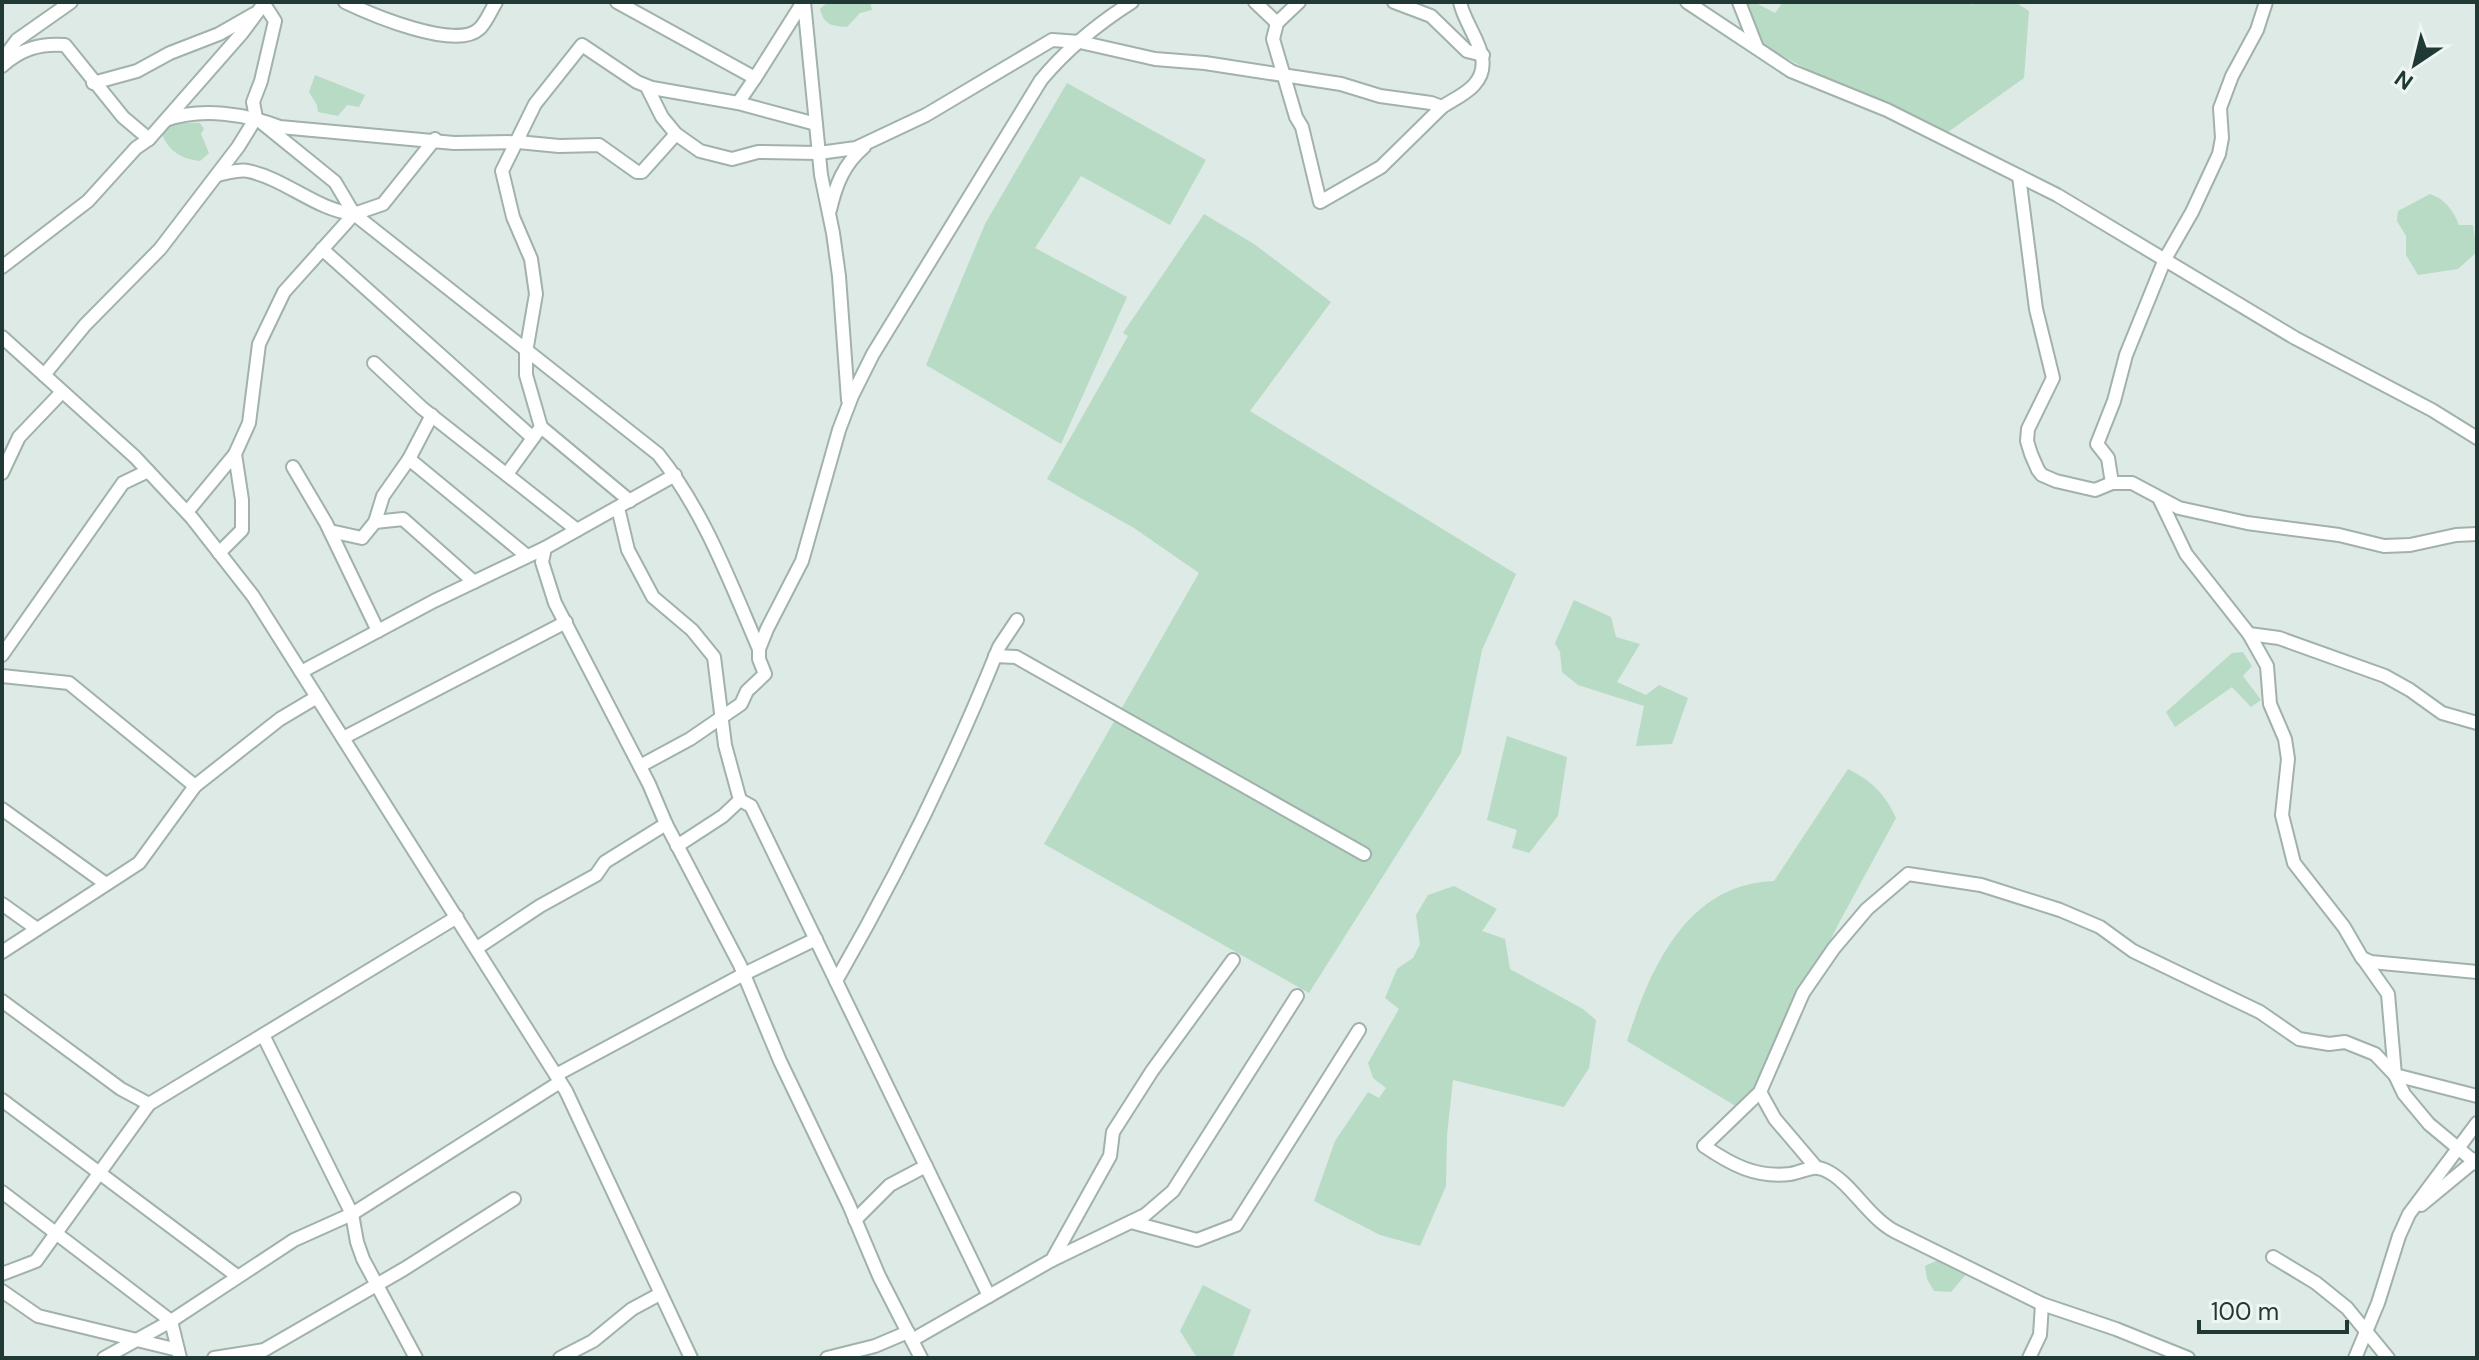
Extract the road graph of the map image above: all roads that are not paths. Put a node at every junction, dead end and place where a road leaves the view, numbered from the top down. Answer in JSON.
{"nodes":[{"id":1,"x":71,"y":2,"type":"edge"},
{"id":2,"x":345,"y":2,"type":"edge"},
{"id":3,"x":496,"y":2,"type":"edge"},
{"id":4,"x":617,"y":2,"type":"edge"},
{"id":5,"x":804,"y":2,"type":"edge"},
{"id":6,"x":1106,"y":2,"type":"edge"},
{"id":7,"x":1132,"y":2,"type":"edge"},
{"id":8,"x":1255,"y":2,"type":"edge"},
{"id":9,"x":1299,"y":2,"type":"edge"},
{"id":10,"x":1394,"y":2,"type":"edge"},
{"id":11,"x":1460,"y":2,"type":"edge"},
{"id":12,"x":1687,"y":2,"type":"edge"},
{"id":13,"x":1739,"y":2,"type":"edge"},
{"id":14,"x":2266,"y":2,"type":"edge"},
{"id":15,"x":265,"y":6,"type":"edge"},
{"id":16,"x":1111,"y":16,"type":"junction"},
{"id":17,"x":1277,"y":23,"type":"junction"},
{"id":18,"x":1080,"y":42,"type":"junction"},
{"id":19,"x":1757,"y":49,"type":"junction"},
{"id":20,"x":1483,"y":55,"type":"junction"},
{"id":21,"x":2,"y":63,"type":"edge"},
{"id":22,"x":1284,"y":77,"type":"junction"},
{"id":23,"x":755,"y":78,"type":"junction"},
{"id":24,"x":93,"y":83,"type":"junction"},
{"id":25,"x":647,"y":87,"type":"junction"},
{"id":26,"x":738,"y":103,"type":"junction"},
{"id":27,"x":1442,"y":107,"type":"junction"},
{"id":28,"x":256,"y":118,"type":"junction"},
{"id":29,"x":166,"y":120,"type":"junction"},
{"id":30,"x":816,"y":124,"type":"junction"},
{"id":31,"x":676,"y":134,"type":"junction"},
{"id":32,"x":149,"y":139,"type":"junction"},
{"id":33,"x":435,"y":139,"type":"junction"},
{"id":34,"x":518,"y":142,"type":"junction"},
{"id":35,"x":867,"y":145,"type":"junction"},
{"id":36,"x":819,"y":153,"type":"junction"},
{"id":37,"x":217,"y":175,"type":"junction"},
{"id":38,"x":2019,"y":176,"type":"junction"},
{"id":39,"x":830,"y":210,"type":"junction"},
{"id":40,"x":354,"y":214,"type":"junction"},
{"id":41,"x":322,"y":249,"type":"junction"},
{"id":42,"x":2165,"y":259,"type":"junction"},
{"id":43,"x":2,"y":267,"type":"edge"},
{"id":44,"x":2,"y":337,"type":"edge"},
{"id":45,"x":526,"y":352,"type":"junction"},
{"id":46,"x":374,"y":363,"type":"dead end"},
{"id":47,"x":44,"y":375,"type":"junction"},
{"id":48,"x":62,"y":392,"type":"junction"},
{"id":49,"x":848,"y":405,"type":"junction"},
{"id":50,"x":432,"y":415,"type":"junction"},
{"id":51,"x":537,"y":433,"type":"junction"},
{"id":52,"x":2477,"y":438,"type":"edge"},
{"id":53,"x":235,"y":454,"type":"junction"},
{"id":54,"x":409,"y":459,"type":"junction"},
{"id":55,"x":293,"y":467,"type":"dead end"},
{"id":56,"x":148,"y":471,"type":"junction"},
{"id":57,"x":2,"y":473,"type":"edge"},
{"id":58,"x":507,"y":474,"type":"junction"},
{"id":59,"x":675,"y":475,"type":"junction"},
{"id":60,"x":2112,"y":483,"type":"junction"},
{"id":61,"x":2160,"y":500,"type":"junction"},
{"id":62,"x":630,"y":501,"type":"junction"},
{"id":63,"x":618,"y":508,"type":"junction"},
{"id":64,"x":187,"y":512,"type":"junction"},
{"id":65,"x":375,"y":522,"type":"junction"},
{"id":66,"x":577,"y":530,"type":"junction"},
{"id":67,"x":330,"y":531,"type":"junction"},
{"id":68,"x":2477,"y":534,"type":"edge"},
{"id":69,"x":545,"y":548,"type":"junction"},
{"id":70,"x":219,"y":553,"type":"junction"},
{"id":71,"x":527,"y":556,"type":"junction"},
{"id":72,"x":474,"y":582,"type":"junction"},
{"id":73,"x":1017,"y":620,"type":"dead end"},
{"id":74,"x":566,"y":622,"type":"junction"},
{"id":75,"x":378,"y":631,"type":"junction"},
{"id":76,"x":2249,"y":634,"type":"junction"},
{"id":77,"x":759,"y":649,"type":"junction"},
{"id":78,"x":2,"y":655,"type":"edge"},
{"id":79,"x":995,"y":656,"type":"junction"},
{"id":80,"x":301,"y":672,"type":"junction"},
{"id":81,"x":2,"y":676,"type":"edge"},
{"id":82,"x":317,"y":697,"type":"junction"},
{"id":83,"x":722,"y":717,"type":"junction"},
{"id":84,"x":2477,"y":723,"type":"edge"},
{"id":85,"x":343,"y":738,"type":"junction"},
{"id":86,"x":640,"y":766,"type":"junction"},
{"id":87,"x":195,"y":786,"type":"junction"},
{"id":88,"x":740,"y":800,"type":"junction"},
{"id":89,"x":2,"y":809,"type":"edge"},
{"id":90,"x":666,"y":824,"type":"junction"},
{"id":91,"x":677,"y":846,"type":"junction"},
{"id":92,"x":1364,"y":854,"type":"dead end"},
{"id":93,"x":106,"y":884,"type":"junction"},
{"id":94,"x":2,"y":904,"type":"edge"},
{"id":95,"x":457,"y":917,"type":"junction"},
{"id":96,"x":37,"y":929,"type":"junction"},
{"id":97,"x":816,"y":939,"type":"junction"},
{"id":98,"x":477,"y":948,"type":"junction"},
{"id":99,"x":2,"y":952,"type":"edge"},
{"id":100,"x":2362,"y":958,"type":"junction"},
{"id":101,"x":1233,"y":960,"type":"dead end"},
{"id":102,"x":2477,"y":972,"type":"edge"},
{"id":103,"x":744,"y":974,"type":"junction"},
{"id":104,"x":836,"y":981,"type":"junction"},
{"id":105,"x":1297,"y":996,"type":"dead end"},
{"id":106,"x":2,"y":1001,"type":"edge"},
{"id":107,"x":1359,"y":1030,"type":"dead end"},
{"id":108,"x":263,"y":1035,"type":"junction"},
{"id":109,"x":2395,"y":1075,"type":"junction"},
{"id":110,"x":558,"y":1078,"type":"junction"},
{"id":111,"x":1760,"y":1092,"type":"junction"},
{"id":112,"x":2477,"y":1096,"type":"edge"},
{"id":113,"x":2,"y":1100,"type":"edge"},
{"id":114,"x":149,"y":1104,"type":"junction"},
{"id":115,"x":2477,"y":1123,"type":"edge"},
{"id":116,"x":2458,"y":1149,"type":"junction"},
{"id":117,"x":2476,"y":1161,"type":"edge"},
{"id":118,"x":926,"y":1166,"type":"junction"},
{"id":119,"x":1815,"y":1166,"type":"junction"},
{"id":120,"x":100,"y":1173,"type":"junction"},
{"id":121,"x":2,"y":1192,"type":"edge"},
{"id":122,"x":514,"y":1199,"type":"dead end"},
{"id":123,"x":352,"y":1214,"type":"junction"},
{"id":124,"x":2409,"y":1214,"type":"junction"},
{"id":125,"x":855,"y":1220,"type":"junction"},
{"id":126,"x":1131,"y":1222,"type":"junction"},
{"id":127,"x":56,"y":1233,"type":"junction"},
{"id":128,"x":2273,"y":1257,"type":"dead end"},
{"id":129,"x":1052,"y":1260,"type":"junction"},
{"id":130,"x":2,"y":1274,"type":"edge"},
{"id":131,"x":237,"y":1276,"type":"junction"},
{"id":132,"x":377,"y":1285,"type":"junction"},
{"id":133,"x":2,"y":1291,"type":"edge"},
{"id":134,"x":660,"y":1294,"type":"junction"},
{"id":135,"x":989,"y":1296,"type":"junction"},
{"id":136,"x":2042,"y":1304,"type":"junction"},
{"id":137,"x":171,"y":1321,"type":"junction"},
{"id":138,"x":2367,"y":1332,"type":"junction"},
{"id":139,"x":910,"y":1336,"type":"junction"},
{"id":140,"x":132,"y":1341,"type":"junction"},
{"id":141,"x":408,"y":1343,"type":"junction"},
{"id":142,"x":179,"y":1354,"type":"edge"},
{"id":143,"x":104,"y":1358,"type":"edge"},
{"id":144,"x":214,"y":1358,"type":"edge"},
{"id":145,"x":405,"y":1358,"type":"edge"},
{"id":146,"x":416,"y":1358,"type":"edge"},
{"id":147,"x":560,"y":1358,"type":"edge"},
{"id":148,"x":691,"y":1358,"type":"edge"},
{"id":149,"x":827,"y":1358,"type":"edge"},
{"id":150,"x":921,"y":1358,"type":"edge"},
{"id":151,"x":2029,"y":1358,"type":"edge"},
{"id":152,"x":2188,"y":1358,"type":"edge"},
{"id":153,"x":2355,"y":1358,"type":"edge"},
{"id":154,"x":2388,"y":1358,"type":"edge"}],
"edges":[{"from":1,"to":21,"type":"street"},
{"from":2,"to":3,"type":"street"},
{"from":4,"to":23,"type":"street"},
{"from":5,"to":23,"type":"street"},
{"from":5,"to":30,"type":"street"},
{"from":6,"to":16,"type":"street"},
{"from":7,"to":16,"type":"street"},
{"from":8,"to":17,"type":"street"},
{"from":9,"to":17,"type":"street"},
{"from":10,"to":20,"type":"street"},
{"from":11,"to":20,"type":"street"},
{"from":12,"to":19,"type":"street"},
{"from":13,"to":19,"type":"street"},
{"from":14,"to":42,"type":"street"},
{"from":15,"to":24,"type":"street"},
{"from":15,"to":28,"type":"street"},
{"from":15,"to":29,"type":"street"},
{"from":16,"to":18,"type":"street"},
{"from":17,"to":22,"type":"street"},
{"from":18,"to":22,"type":"street"},
{"from":18,"to":35,"type":"street"},
{"from":18,"to":49,"type":"street"},
{"from":19,"to":38,"type":"street"},
{"from":20,"to":27,"type":"street"},
{"from":21,"to":24,"type":"street"},
{"from":22,"to":27,"type":"street"},
{"from":22,"to":27,"type":"street"},
{"from":23,"to":26,"type":"street"},
{"from":24,"to":32,"type":"street"},
{"from":25,"to":26,"type":"street"},
{"from":25,"to":31,"type":"street"},
{"from":25,"to":34,"type":"street"},
{"from":26,"to":30,"type":"street"},
{"from":28,"to":29,"type":"street"},
{"from":28,"to":33,"type":"street"},
{"from":28,"to":37,"type":"street"},
{"from":28,"to":40,"type":"street"},
{"from":29,"to":32,"type":"street"},
{"from":30,"to":36,"type":"street"},
{"from":31,"to":34,"type":"street"},
{"from":31,"to":36,"type":"street"},
{"from":32,"to":43,"type":"street"},
{"from":33,"to":34,"type":"street"},
{"from":33,"to":40,"type":"street"},
{"from":34,"to":45,"type":"street"},
{"from":35,"to":36,"type":"street"},
{"from":35,"to":39,"type":"street"},
{"from":36,"to":39,"type":"street"},
{"from":37,"to":40,"type":"street"},
{"from":37,"to":47,"type":"street"},
{"from":38,"to":42,"type":"street"},
{"from":38,"to":60,"type":"street"},
{"from":39,"to":49,"type":"street"},
{"from":40,"to":41,"type":"street"},
{"from":40,"to":45,"type":"street"},
{"from":41,"to":51,"type":"street"},
{"from":41,"to":53,"type":"street"},
{"from":42,"to":52,"type":"street"},
{"from":42,"to":60,"type":"street"},
{"from":44,"to":47,"type":"street"},
{"from":45,"to":51,"type":"street"},
{"from":45,"to":59,"type":"street"},
{"from":46,"to":50,"type":"street"},
{"from":47,"to":48,"type":"street"},
{"from":48,"to":56,"type":"street"},
{"from":48,"to":57,"type":"street"},
{"from":49,"to":77,"type":"street"},
{"from":50,"to":54,"type":"street"},
{"from":50,"to":58,"type":"street"},
{"from":51,"to":58,"type":"street"},
{"from":51,"to":62,"type":"street"},
{"from":53,"to":64,"type":"street"},
{"from":53,"to":70,"type":"street"},
{"from":54,"to":65,"type":"street"},
{"from":54,"to":71,"type":"street"},
{"from":55,"to":67,"type":"street"},
{"from":56,"to":64,"type":"street"},
{"from":56,"to":78,"type":"street"},
{"from":58,"to":66,"type":"street"},
{"from":59,"to":62,"type":"street"},
{"from":59,"to":77,"type":"street"},
{"from":60,"to":61,"type":"street"},
{"from":61,"to":68,"type":"street"},
{"from":61,"to":76,"type":"street"},
{"from":62,"to":63,"type":"street"},
{"from":63,"to":66,"type":"street"},
{"from":63,"to":83,"type":"street"},
{"from":64,"to":70,"type":"street"},
{"from":65,"to":67,"type":"street"},
{"from":65,"to":72,"type":"street"},
{"from":66,"to":69,"type":"street"},
{"from":67,"to":75,"type":"street"},
{"from":69,"to":71,"type":"street"},
{"from":69,"to":74,"type":"street"},
{"from":70,"to":80,"type":"street"},
{"from":71,"to":72,"type":"street"},
{"from":72,"to":75,"type":"street"},
{"from":73,"to":79,"type":"street"},
{"from":74,"to":85,"type":"street"},
{"from":74,"to":86,"type":"street"},
{"from":75,"to":80,"type":"street"},
{"from":76,"to":84,"type":"street"},
{"from":76,"to":100,"type":"street"},
{"from":77,"to":83,"type":"street"},
{"from":79,"to":92,"type":"street"},
{"from":79,"to":104,"type":"street"},
{"from":80,"to":82,"type":"street"},
{"from":81,"to":87,"type":"street"},
{"from":82,"to":85,"type":"street"},
{"from":82,"to":87,"type":"street"},
{"from":83,"to":86,"type":"street"},
{"from":83,"to":88,"type":"street"},
{"from":85,"to":95,"type":"street"},
{"from":86,"to":90,"type":"street"},
{"from":87,"to":93,"type":"street"},
{"from":88,"to":91,"type":"street"},
{"from":88,"to":97,"type":"street"},
{"from":89,"to":93,"type":"street"},
{"from":90,"to":91,"type":"street"},
{"from":90,"to":98,"type":"street"},
{"from":91,"to":103,"type":"street"},
{"from":93,"to":96,"type":"street"},
{"from":94,"to":96,"type":"street"},
{"from":95,"to":98,"type":"street"},
{"from":95,"to":108,"type":"street"},
{"from":96,"to":99,"type":"street"},
{"from":97,"to":103,"type":"street"},
{"from":97,"to":104,"type":"street"},
{"from":98,"to":110,"type":"street"},
{"from":100,"to":102,"type":"street"},
{"from":100,"to":109,"type":"street"},
{"from":101,"to":129,"type":"street"},
{"from":103,"to":110,"type":"street"},
{"from":103,"to":125,"type":"street"},
{"from":104,"to":118,"type":"street"},
{"from":105,"to":126,"type":"street"},
{"from":106,"to":114,"type":"street"},
{"from":107,"to":126,"type":"street"},
{"from":108,"to":114,"type":"street"},
{"from":108,"to":123,"type":"street"},
{"from":109,"to":111,"type":"street"},
{"from":109,"to":112,"type":"street"},
{"from":109,"to":116,"type":"street"},
{"from":110,"to":123,"type":"street"},
{"from":110,"to":134,"type":"street"},
{"from":111,"to":119,"type":"street"},
{"from":111,"to":119,"type":"street"},
{"from":113,"to":120,"type":"street"},
{"from":114,"to":120,"type":"street"},
{"from":115,"to":116,"type":"street"},
{"from":116,"to":117,"type":"street"},
{"from":116,"to":124,"type":"street"},
{"from":117,"to":124,"type":"street"},
{"from":118,"to":125,"type":"street"},
{"from":118,"to":135,"type":"street"},
{"from":119,"to":136,"type":"street"},
{"from":120,"to":127,"type":"street"},
{"from":120,"to":131,"type":"street"},
{"from":121,"to":127,"type":"street"},
{"from":122,"to":132,"type":"street"},
{"from":123,"to":131,"type":"street"},
{"from":123,"to":132,"type":"street"},
{"from":124,"to":138,"type":"street"},
{"from":125,"to":139,"type":"street"},
{"from":126,"to":129,"type":"street"},
{"from":127,"to":130,"type":"street"},
{"from":127,"to":137,"type":"street"},
{"from":128,"to":138,"type":"street"},
{"from":129,"to":135,"type":"street"},
{"from":131,"to":137,"type":"street"},
{"from":132,"to":141,"type":"street"},
{"from":132,"to":144,"type":"street"},
{"from":133,"to":140,"type":"street"},
{"from":134,"to":147,"type":"street"},
{"from":134,"to":148,"type":"street"},
{"from":135,"to":139,"type":"street"},
{"from":136,"to":151,"type":"street"},
{"from":136,"to":152,"type":"street"},
{"from":137,"to":140,"type":"street"},
{"from":137,"to":142,"type":"street"},
{"from":138,"to":153,"type":"street"},
{"from":138,"to":154,"type":"street"},
{"from":139,"to":149,"type":"street"},
{"from":139,"to":150,"type":"street"},
{"from":140,"to":142,"type":"street"},
{"from":140,"to":143,"type":"street"},
{"from":141,"to":145,"type":"street"},
{"from":141,"to":146,"type":"street"}]}
